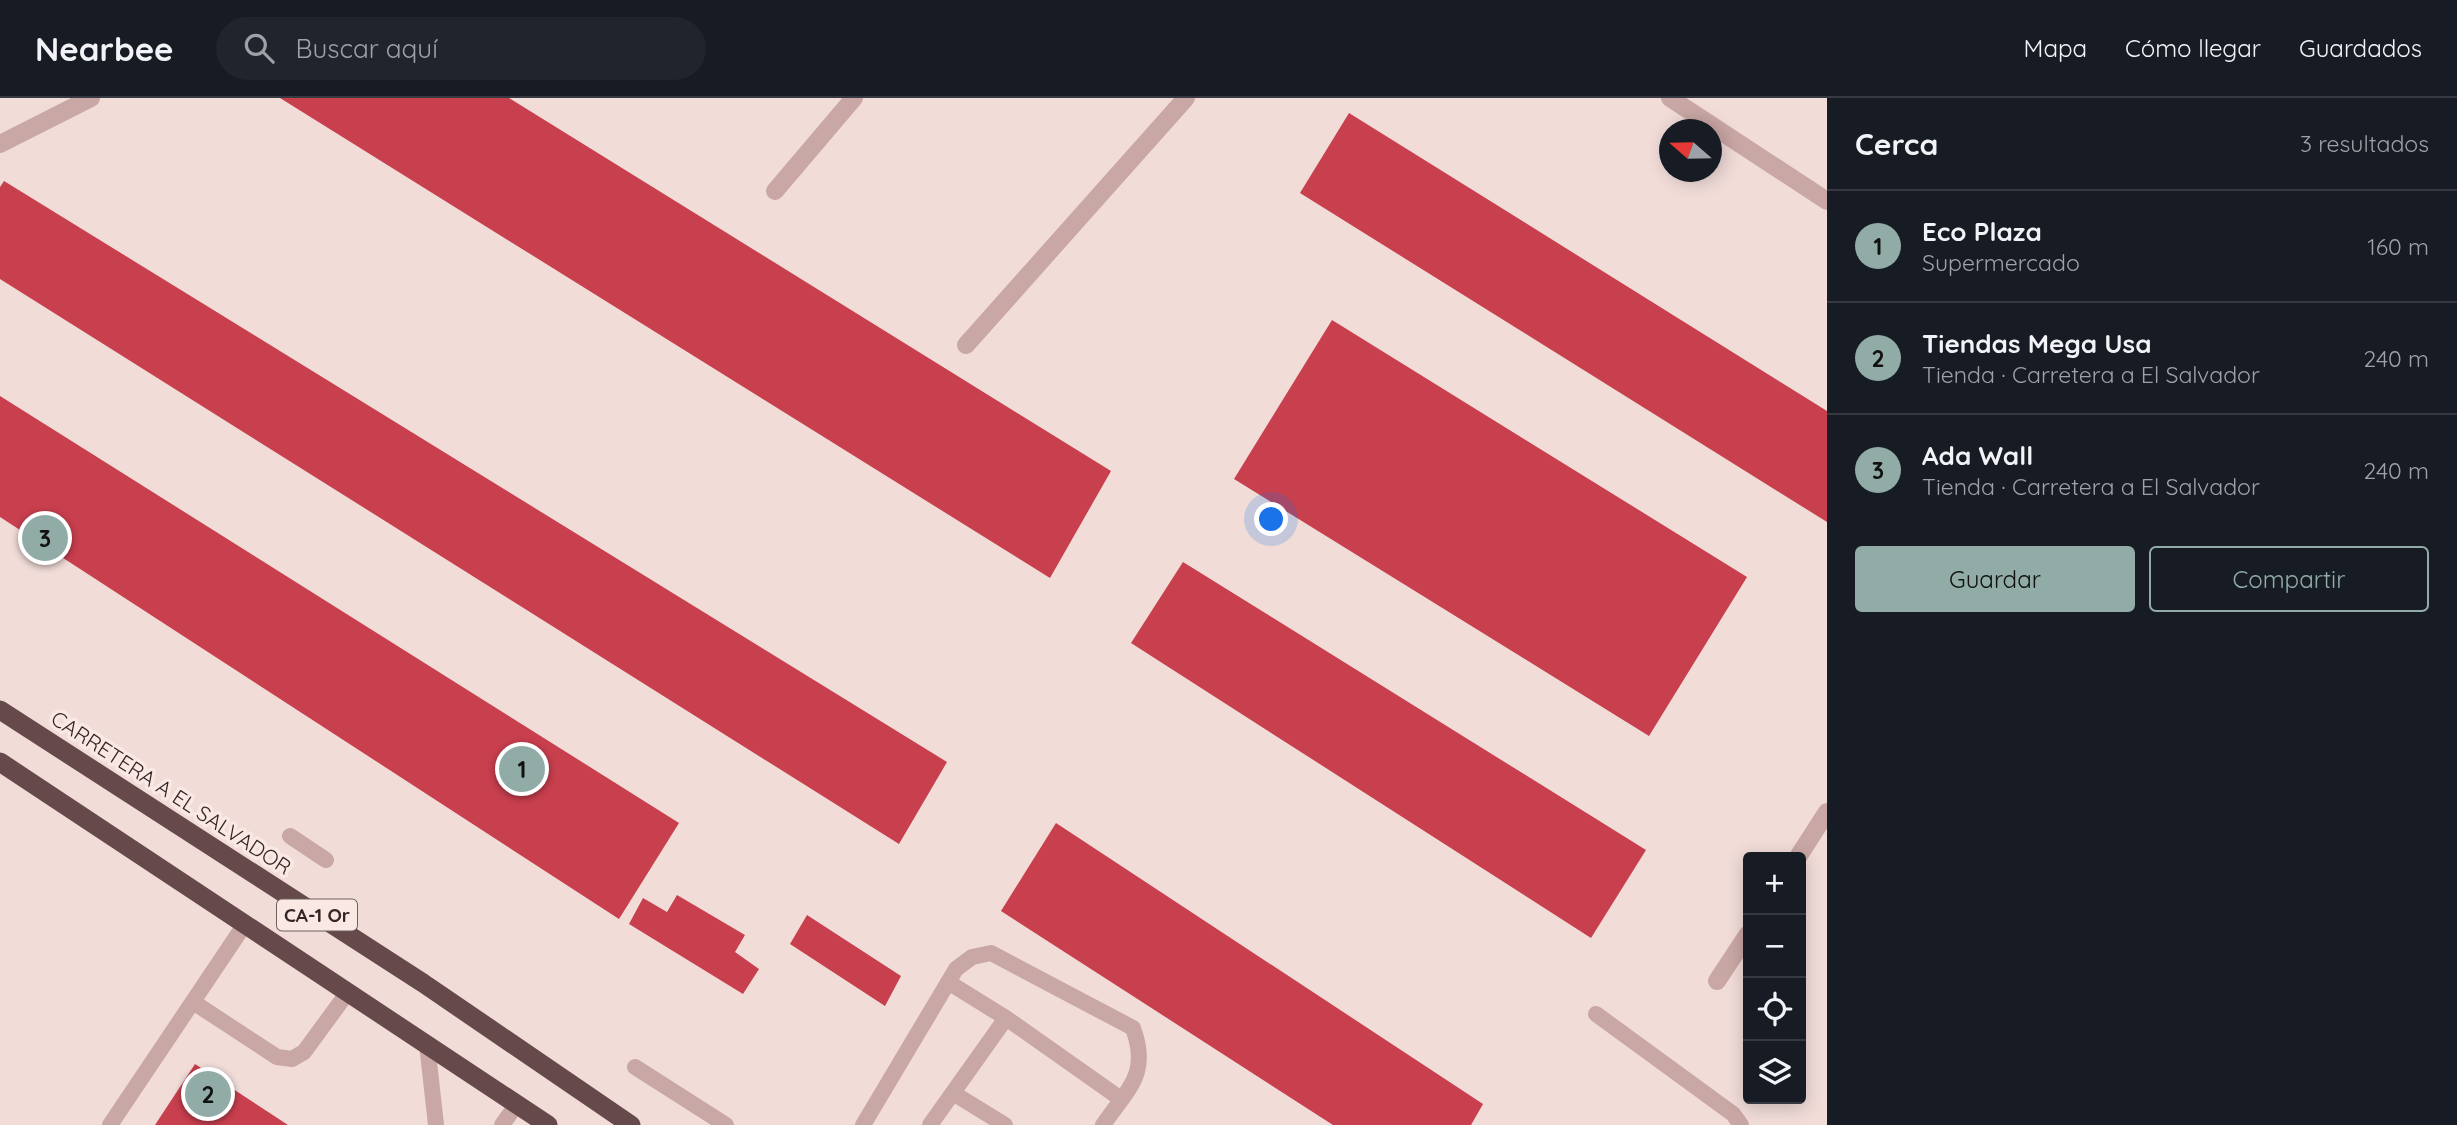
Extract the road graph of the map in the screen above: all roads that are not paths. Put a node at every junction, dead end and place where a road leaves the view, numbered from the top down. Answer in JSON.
{"nodes":[{"id":1,"x":91,"y":98,"type":"edge"},
{"id":2,"x":854,"y":98,"type":"edge"},
{"id":3,"x":1186,"y":98,"type":"edge"},
{"id":4,"x":1670,"y":98,"type":"edge"},
{"id":5,"x":0,"y":144,"type":"edge"},
{"id":6,"x":775,"y":191,"type":"dead end"},
{"id":7,"x":1827,"y":201,"type":"edge"},
{"id":8,"x":965,"y":345,"type":"dead end"},
{"id":9,"x":0,"y":710,"type":"edge"},
{"id":10,"x":0,"y":762,"type":"edge"},
{"id":11,"x":1827,"y":812,"type":"edge"},
{"id":12,"x":290,"y":836,"type":"dead end"},
{"id":13,"x":1801,"y":852,"type":"edge"},
{"id":14,"x":326,"y":860,"type":"dead end"},
{"id":15,"x":245,"y":924,"type":"junction"},
{"id":16,"x":1743,"y":942,"type":"edge"},
{"id":17,"x":1717,"y":981,"type":"dead end"},
{"id":18,"x":948,"y":982,"type":"junction"},
{"id":19,"x":348,"y":992,"type":"junction"},
{"id":20,"x":192,"y":1002,"type":"junction"},
{"id":21,"x":1597,"y":1014,"type":"dead end"},
{"id":22,"x":1006,"y":1018,"type":"junction"},
{"id":23,"x":428,"y":1044,"type":"junction"},
{"id":24,"x":635,"y":1067,"type":"dead end"},
{"id":25,"x":953,"y":1093,"type":"junction"},
{"id":26,"x":1121,"y":1099,"type":"junction"},
{"id":27,"x":516,"y":1104,"type":"junction"},
{"id":28,"x":110,"y":1125,"type":"edge"},
{"id":29,"x":436,"y":1125,"type":"edge"},
{"id":30,"x":502,"y":1125,"type":"edge"},
{"id":31,"x":548,"y":1125,"type":"edge"},
{"id":32,"x":631,"y":1125,"type":"edge"},
{"id":33,"x":726,"y":1125,"type":"edge"},
{"id":34,"x":863,"y":1125,"type":"edge"},
{"id":35,"x":930,"y":1125,"type":"edge"},
{"id":36,"x":1005,"y":1125,"type":"edge"},
{"id":37,"x":1103,"y":1125,"type":"edge"},
{"id":38,"x":1741,"y":1125,"type":"edge"}],
"edges":[{"from":1,"to":5,"type":"street"},
{"from":2,"to":6,"type":"street"},
{"from":3,"to":8,"type":"street"},
{"from":4,"to":7,"type":"street"},
{"from":9,"to":32,"type":"highway","name":"CARRETERA A EL SALVADOR","number":"CA-1 Or"},
{"from":10,"to":15,"type":"highway","number":"CA-1 Or"},
{"from":11,"to":13,"type":"street"},
{"from":12,"to":14,"type":"lane"},
{"from":15,"to":19,"type":"highway","number":"CA-1 Or"},
{"from":15,"to":20,"type":"lane"},
{"from":16,"to":17,"type":"street"},
{"from":18,"to":22,"type":"lane"},
{"from":18,"to":26,"type":"lane"},
{"from":18,"to":34,"type":"lane"},
{"from":19,"to":20,"type":"lane"},
{"from":19,"to":23,"type":"highway","number":"CA-1 Or"},
{"from":20,"to":28,"type":"lane"},
{"from":21,"to":38,"type":"lane"},
{"from":22,"to":25,"type":"lane"},
{"from":22,"to":26,"type":"lane"},
{"from":23,"to":27,"type":"highway","number":"CA-1 Or"},
{"from":23,"to":29,"type":"lane"},
{"from":24,"to":33,"type":"lane"},
{"from":25,"to":35,"type":"lane"},
{"from":25,"to":36,"type":"lane"},
{"from":26,"to":37,"type":"lane"},
{"from":27,"to":30,"type":"lane"},
{"from":27,"to":31,"type":"highway","number":"CA-1 Or"}]}
